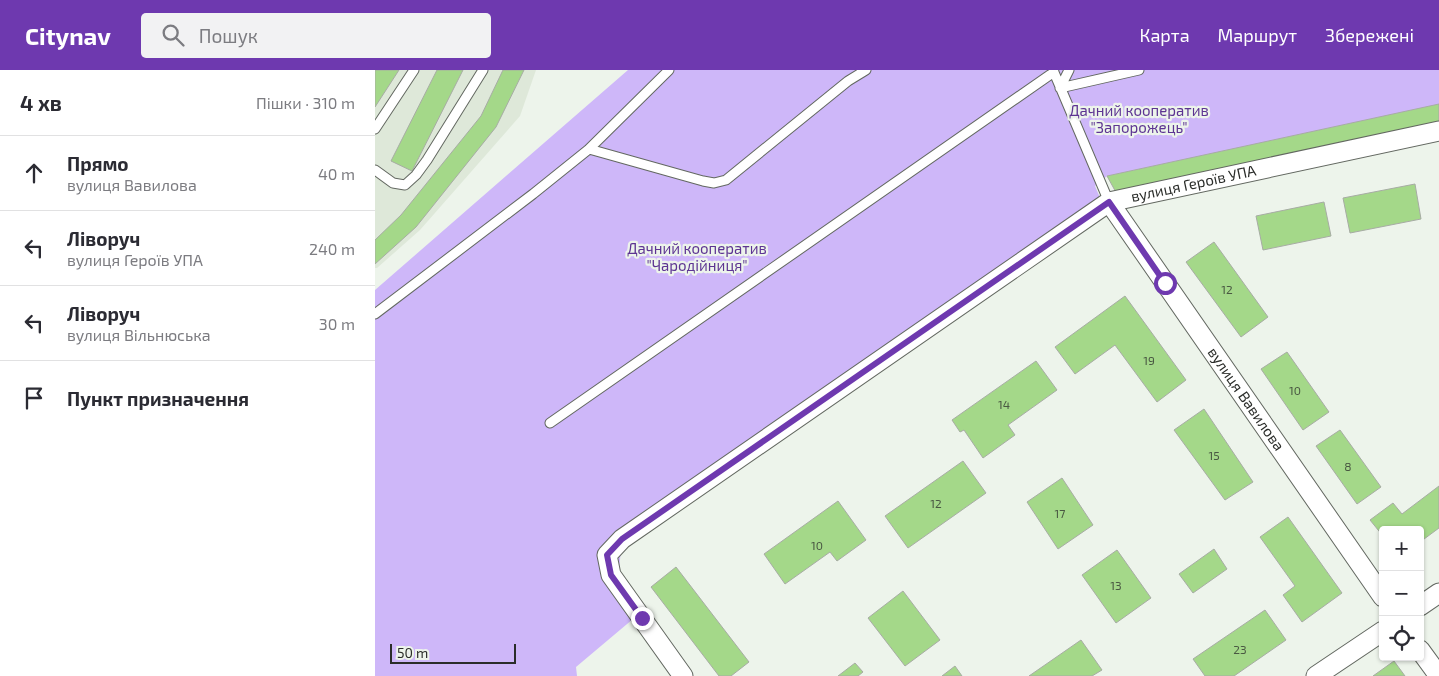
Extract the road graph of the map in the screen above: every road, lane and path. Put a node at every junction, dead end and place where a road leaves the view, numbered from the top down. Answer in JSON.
{"nodes":[{"id":1,"x":414,"y":70,"type":"edge"},
{"id":2,"x":483,"y":70,"type":"edge"},
{"id":3,"x":669,"y":70,"type":"edge"},
{"id":4,"x":866,"y":70,"type":"edge"},
{"id":5,"x":1069,"y":70,"type":"edge"},
{"id":6,"x":1139,"y":70,"type":"edge"},
{"id":7,"x":1053,"y":71,"type":"edge"},
{"id":8,"x":1060,"y":88,"type":"junction"},
{"id":9,"x":375,"y":129,"type":"edge"},
{"id":10,"x":1439,"y":131,"type":"edge"},
{"id":11,"x":589,"y":149,"type":"junction"},
{"id":12,"x":375,"y":170,"type":"edge"},
{"id":13,"x":1109,"y":202,"type":"junction"},
{"id":14,"x":375,"y":314,"type":"edge"},
{"id":15,"x":550,"y":423,"type":"dead end"},
{"id":16,"x":1379,"y":590,"type":"edge"},
{"id":17,"x":1439,"y":592,"type":"edge"},
{"id":18,"x":1424,"y":603,"type":"edge"},
{"id":19,"x":1379,"y":634,"type":"edge"},
{"id":20,"x":1424,"y":655,"type":"edge"},
{"id":21,"x":683,"y":676,"type":"edge"},
{"id":22,"x":1316,"y":676,"type":"edge"},
{"id":23,"x":1439,"y":676,"type":"edge"}],
"edges":[{"from":1,"to":9,"type":"lane"},
{"from":2,"to":12,"type":"lane"},
{"from":3,"to":11,"type":"lane"},
{"from":4,"to":11,"type":"lane"},
{"from":5,"to":8,"type":"lane"},
{"from":6,"to":8,"type":"lane"},
{"from":7,"to":8,"type":"lane"},
{"from":7,"to":15,"type":"lane"},
{"from":8,"to":13,"type":"lane"},
{"from":10,"to":13,"type":"street","name":"вулиця Героїв УПА"},
{"from":11,"to":14,"type":"lane"},
{"from":13,"to":16,"type":"street","name":"вулиця Вавилова"},
{"from":13,"to":21,"type":"street","name":"вулиця Героїв УПА"},
{"from":17,"to":18,"type":"street"},
{"from":19,"to":22,"type":"street"},
{"from":20,"to":23,"type":"street"}]}
